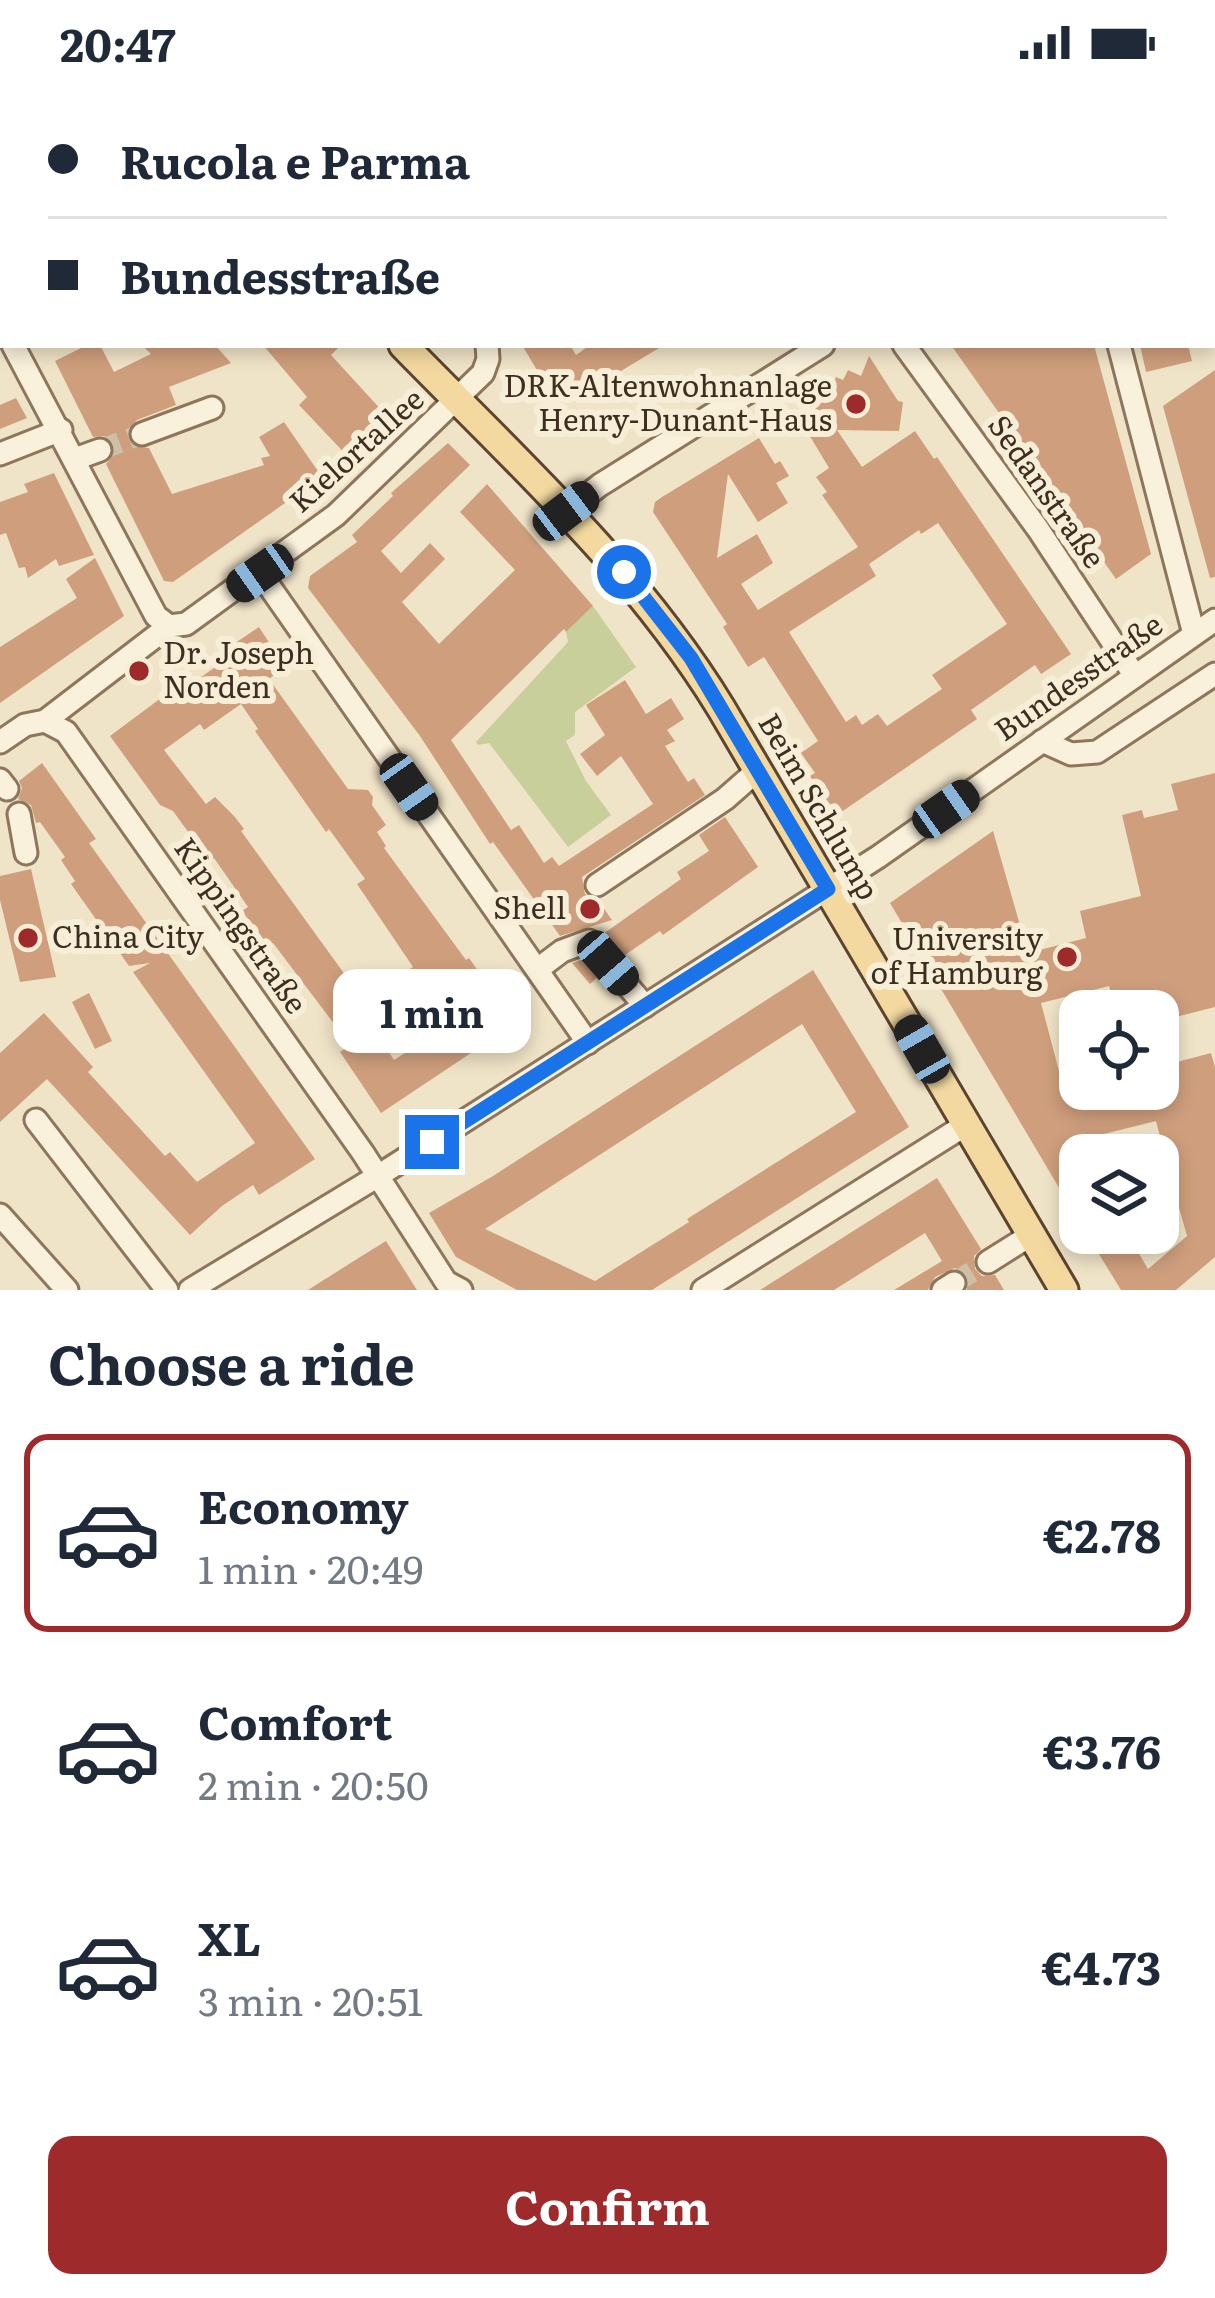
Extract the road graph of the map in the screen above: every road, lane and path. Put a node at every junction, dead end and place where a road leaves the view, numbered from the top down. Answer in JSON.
{"nodes":[{"id":1,"x":15,"y":348,"type":"edge"},
{"id":2,"x":406,"y":348,"type":"edge"},
{"id":3,"x":487,"y":348,"type":"edge"},
{"id":4,"x":819,"y":348,"type":"edge"},
{"id":5,"x":906,"y":348,"type":"edge"},
{"id":6,"x":1119,"y":348,"type":"edge"},
{"id":7,"x":457,"y":400,"type":"junction"},
{"id":8,"x":212,"y":408,"type":"dead end"},
{"id":9,"x":61,"y":430,"type":"junction"},
{"id":10,"x":142,"y":434,"type":"tunnel mouth"},
{"id":11,"x":100,"y":450,"type":"tunnel mouth"},
{"id":12,"x":0,"y":454,"type":"edge"},
{"id":13,"x":75,"y":459,"type":"junction"},
{"id":14,"x":566,"y":511,"type":"junction"},
{"id":15,"x":260,"y":573,"type":"junction"},
{"id":16,"x":1215,"y":620,"type":"edge"},
{"id":17,"x":169,"y":626,"type":"junction"},
{"id":18,"x":1194,"y":634,"type":"junction"},
{"id":19,"x":1215,"y":674,"type":"edge"},
{"id":20,"x":1135,"y":676,"type":"junction"},
{"id":21,"x":45,"y":721,"type":"junction"},
{"id":22,"x":0,"y":742,"type":"edge"},
{"id":23,"x":1042,"y":742,"type":"junction"},
{"id":24,"x":758,"y":770,"type":"junction"},
{"id":25,"x":19,"y":814,"type":"dead end"},
{"id":26,"x":26,"y":854,"type":"dead end"},
{"id":27,"x":598,"y":885,"type":"dead end"},
{"id":28,"x":828,"y":889,"type":"junction"},
{"id":29,"x":538,"y":969,"type":"junction"},
{"id":30,"x":645,"y":1006,"type":"junction"},
{"id":31,"x":588,"y":1043,"type":"junction"},
{"id":32,"x":36,"y":1120,"type":"dead end"},
{"id":33,"x":967,"y":1124,"type":"junction"},
{"id":34,"x":378,"y":1176,"type":"junction"},
{"id":35,"x":0,"y":1215,"type":"edge"},
{"id":36,"x":1031,"y":1234,"type":"junction"},
{"id":37,"x":988,"y":1262,"type":"tunnel mouth"},
{"id":38,"x":67,"y":1290,"type":"edge"},
{"id":39,"x":167,"y":1290,"type":"edge"},
{"id":40,"x":190,"y":1290,"type":"edge"},
{"id":41,"x":461,"y":1290,"type":"edge"},
{"id":42,"x":704,"y":1290,"type":"edge"},
{"id":43,"x":1064,"y":1290,"type":"edge"}],
"edges":[{"from":1,"to":9,"type":"street"},
{"from":2,"to":7,"type":"main road","name":"Beim Schlump"},
{"from":3,"to":7,"type":"street"},
{"from":4,"to":14,"type":"street"},
{"from":5,"to":20,"type":"street","name":"Sedanstraße"},
{"from":6,"to":18,"type":"street"},
{"from":7,"to":14,"type":"main road","name":"Beim Schlump"},
{"from":7,"to":15,"type":"street","name":"Kielortallee"},
{"from":8,"to":10,"type":"street"},
{"from":9,"to":12,"type":"street"},
{"from":9,"to":13,"type":"street"},
{"from":11,"to":13,"type":"street"},
{"from":13,"to":17,"type":"street"},
{"from":14,"to":24,"type":"main road","name":"Beim Schlump"},
{"from":15,"to":17,"type":"street","name":"Kielortallee"},
{"from":15,"to":29,"type":"street"},
{"from":16,"to":18,"type":"street","name":"Bundesstraße"},
{"from":17,"to":21,"type":"street","name":"Kielortallee"},
{"from":18,"to":20,"type":"street","name":"Bundesstraße"},
{"from":19,"to":23,"type":"street"},
{"from":20,"to":23,"type":"street","name":"Bundesstraße"},
{"from":21,"to":22,"type":"street","name":"Kielortallee"},
{"from":21,"to":34,"type":"street","name":"Kippingstraße"},
{"from":23,"to":28,"type":"street","name":"Bundesstraße"},
{"from":24,"to":27,"type":"street"},
{"from":24,"to":28,"type":"main road","name":"Beim Schlump"},
{"from":25,"to":26,"type":"street"},
{"from":28,"to":30,"type":"street","name":"Bundesstraße"},
{"from":28,"to":33,"type":"main road","name":"Beim Schlump"},
{"from":29,"to":30,"type":"street"},
{"from":29,"to":31,"type":"street"},
{"from":30,"to":31,"type":"street","name":"Bundesstraße"},
{"from":31,"to":34,"type":"street","name":"Bundesstraße"},
{"from":32,"to":39,"type":"street"},
{"from":33,"to":36,"type":"main road","name":"Beim Schlump"},
{"from":33,"to":42,"type":"street"},
{"from":34,"to":40,"type":"street","name":"Bundesstraße"},
{"from":34,"to":41,"type":"street","name":"Kippingstraße"},
{"from":35,"to":38,"type":"street"},
{"from":36,"to":37,"type":"street"},
{"from":36,"to":43,"type":"main road","name":"Beim Schlump"}]}
